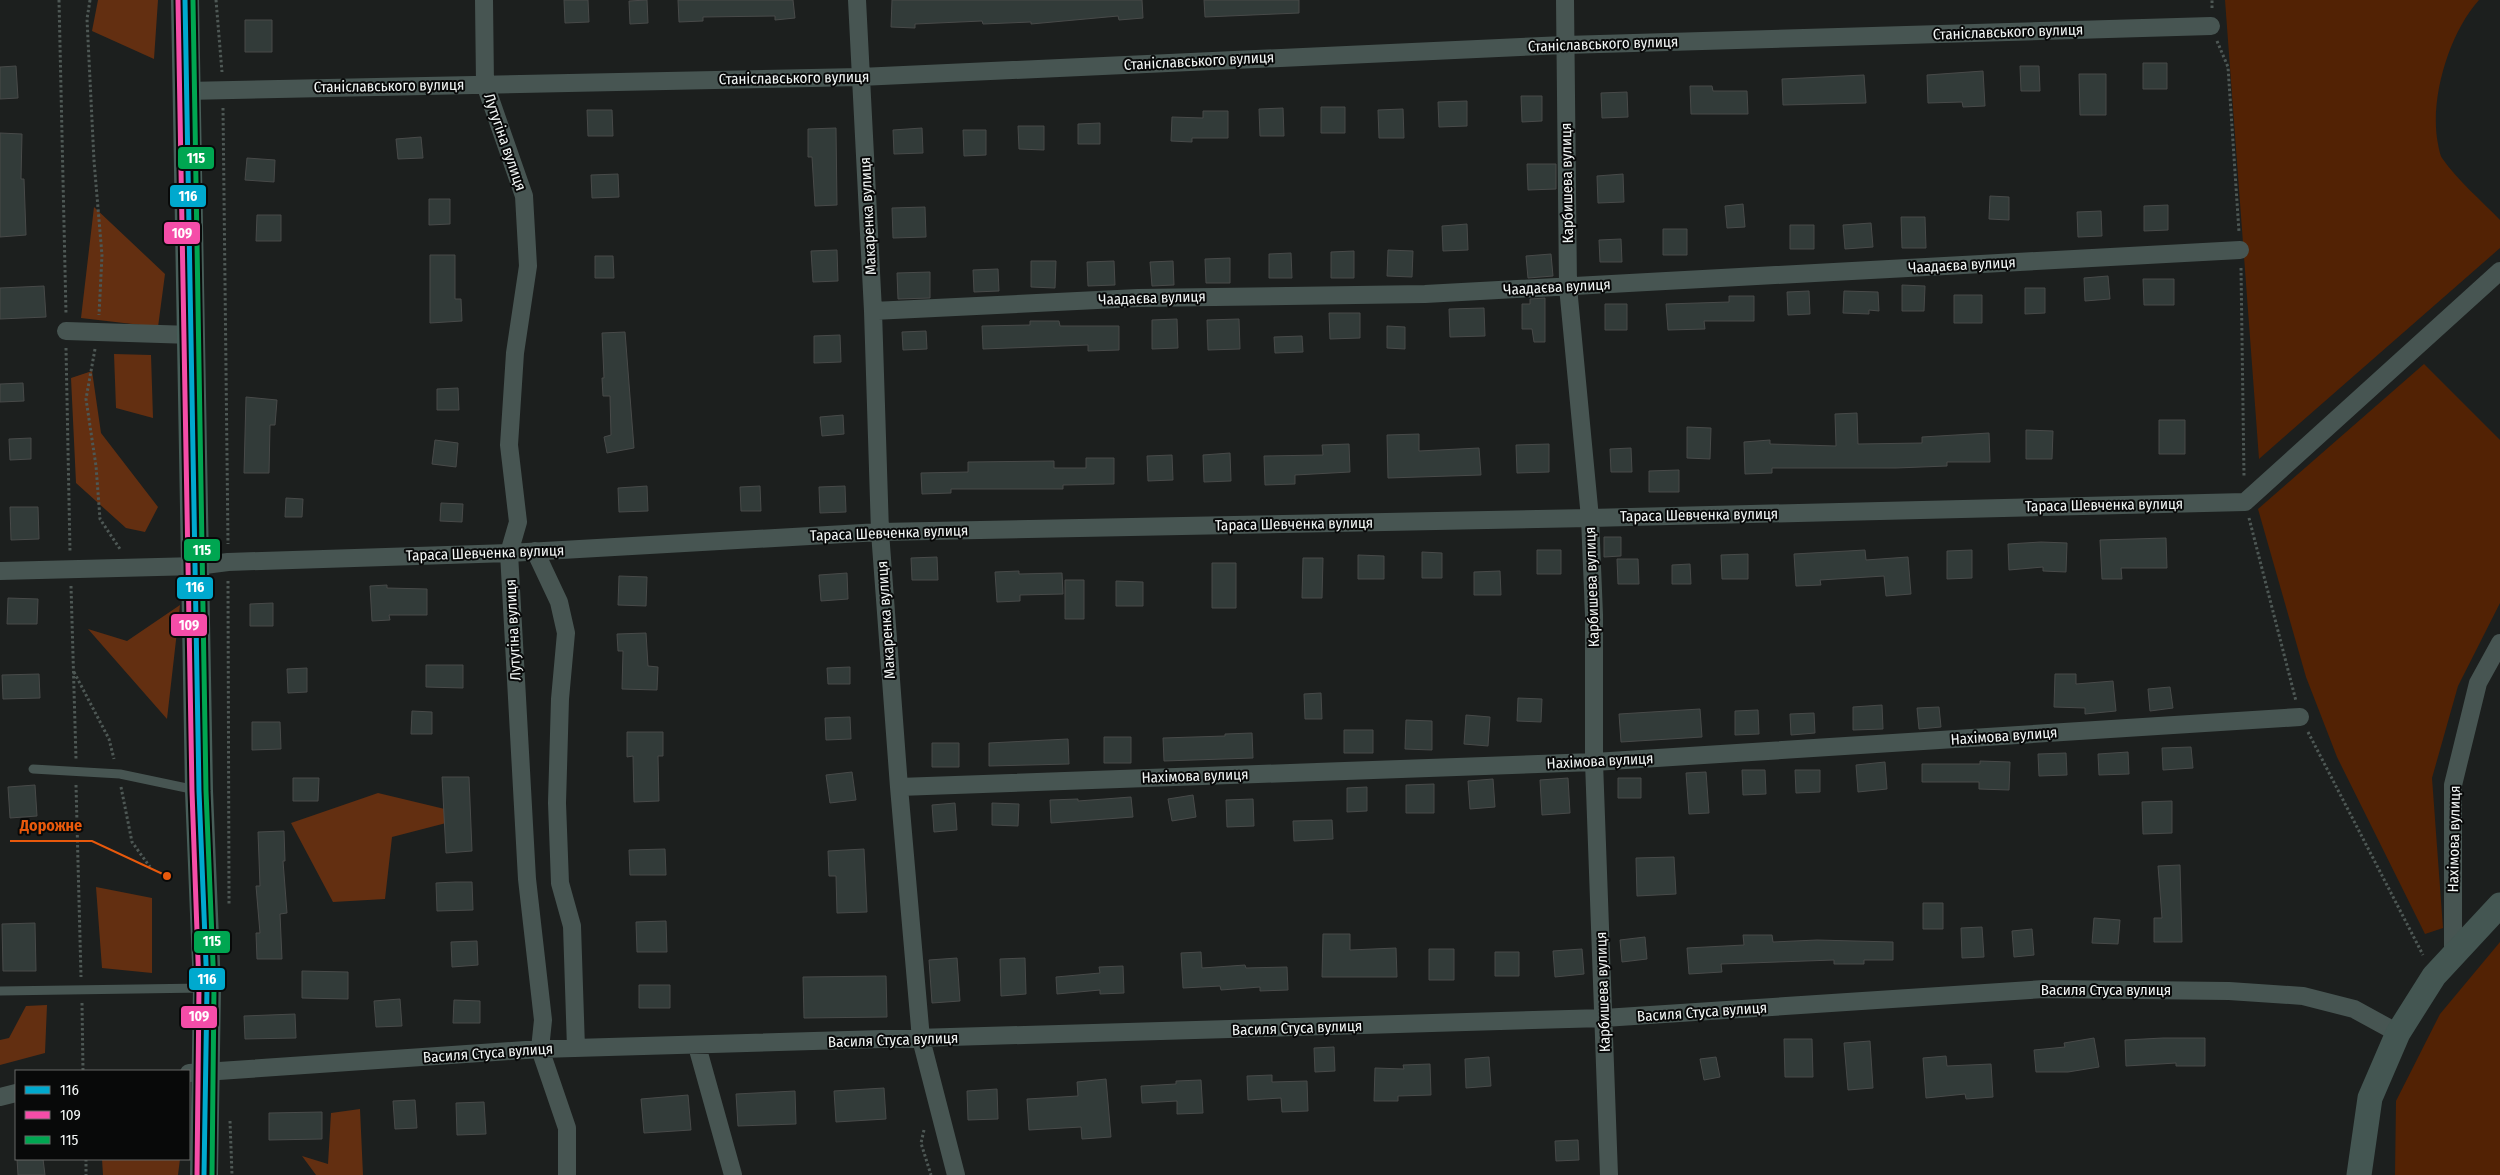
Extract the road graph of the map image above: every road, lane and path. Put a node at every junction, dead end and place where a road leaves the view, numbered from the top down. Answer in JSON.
{"nodes":[{"id":1,"x":59,"y":0,"type":"edge"},
{"id":2,"x":90,"y":0,"type":"edge"},
{"id":3,"x":185,"y":0,"type":"edge"},
{"id":4,"x":216,"y":0,"type":"edge"},
{"id":5,"x":484,"y":0,"type":"edge"},
{"id":6,"x":857,"y":0,"type":"edge"},
{"id":7,"x":1565,"y":0,"type":"edge"},
{"id":8,"x":2211,"y":26,"type":"dead end"},
{"id":9,"x":1565,"y":45,"type":"junction"},
{"id":10,"x":860,"y":77,"type":"junction"},
{"id":11,"x":485,"y":84,"type":"junction"},
{"id":12,"x":223,"y":90,"type":"junction"},
{"id":13,"x":186,"y":91,"type":"junction"},
{"id":14,"x":2240,"y":250,"type":"dead end"},
{"id":15,"x":2500,"y":271,"type":"edge"},
{"id":16,"x":1568,"y":287,"type":"junction"},
{"id":17,"x":874,"y":311,"type":"junction"},
{"id":18,"x":66,"y":330,"type":"junction"},
{"id":19,"x":98,"y":332,"type":"junction"},
{"id":20,"x":192,"y":335,"type":"junction"},
{"id":21,"x":2245,"y":502,"type":"junction"},
{"id":22,"x":1590,"y":518,"type":"junction"},
{"id":23,"x":880,"y":532,"type":"junction"},
{"id":24,"x":534,"y":551,"type":"junction"},
{"id":25,"x":509,"y":553,"type":"junction"},
{"id":26,"x":228,"y":562,"type":"junction"},
{"id":27,"x":197,"y":566,"type":"junction"},
{"id":28,"x":135,"y":567,"type":"junction"},
{"id":29,"x":71,"y":569,"type":"junction"},
{"id":30,"x":0,"y":571,"type":"edge"},
{"id":31,"x":2500,"y":643,"type":"edge"},
{"id":32,"x":2300,"y":717,"type":"junction"},
{"id":33,"x":1594,"y":762,"type":"junction"},
{"id":34,"x":33,"y":769,"type":"dead end"},
{"id":35,"x":76,"y":771,"type":"junction"},
{"id":36,"x":899,"y":787,"type":"junction"},
{"id":37,"x":199,"y":790,"type":"junction"},
{"id":38,"x":2500,"y":905,"type":"edge"},
{"id":39,"x":229,"y":913,"type":"dead end"},
{"id":40,"x":2454,"y":954,"type":"junction"},
{"id":41,"x":2434,"y":976,"type":"junction"},
{"id":42,"x":207,"y":988,"type":"junction"},
{"id":43,"x":82,"y":990,"type":"junction"},
{"id":44,"x":0,"y":992,"type":"edge"},
{"id":45,"x":1604,"y":1018,"type":"junction"},
{"id":46,"x":2398,"y":1033,"type":"junction"},
{"id":47,"x":921,"y":1039,"type":"junction"},
{"id":48,"x":697,"y":1046,"type":"junction"},
{"id":49,"x":576,"y":1048,"type":"junction"},
{"id":50,"x":540,"y":1049,"type":"junction"},
{"id":51,"x":83,"y":1070,"type":"edge"},
{"id":52,"x":197,"y":1072,"type":"edge"},
{"id":53,"x":15,"y":1093,"type":"edge"},
{"id":54,"x":0,"y":1097,"type":"edge"},
{"id":55,"x":230,"y":1118,"type":"dead end"},
{"id":56,"x":86,"y":1160,"type":"edge"},
{"id":57,"x":86,"y":1175,"type":"edge"},
{"id":58,"x":204,"y":1175,"type":"edge"},
{"id":59,"x":232,"y":1175,"type":"edge"},
{"id":60,"x":567,"y":1175,"type":"edge"},
{"id":61,"x":733,"y":1175,"type":"edge"},
{"id":62,"x":956,"y":1175,"type":"edge"},
{"id":63,"x":1609,"y":1175,"type":"edge"},
{"id":64,"x":2359,"y":1175,"type":"edge"}],
"edges":[{"from":1,"to":18,"type":"path"},
{"from":2,"to":19,"type":"path"},
{"from":3,"to":13,"type":"main road"},
{"from":4,"to":12,"type":"path"},
{"from":5,"to":11,"type":"street","name":"Лутугіна вулиця"},
{"from":6,"to":10,"type":"street","name":"Макаренка вулиця"},
{"from":7,"to":9,"type":"street","name":"Карбишева вулиця"},
{"from":8,"to":9,"type":"street","name":"Станіславського вулиця"},
{"from":9,"to":10,"type":"street","name":"Станіславського вулиця"},
{"from":9,"to":16,"type":"street","name":"Карбишева вулиця"},
{"from":10,"to":11,"type":"street","name":"Станіславського вулиця"},
{"from":10,"to":17,"type":"street","name":"Макаренка вулиця"},
{"from":11,"to":12,"type":"street","name":"Станіславського вулиця"},
{"from":11,"to":25,"type":"street","name":"Лутугіна вулиця"},
{"from":12,"to":13,"type":"street","name":"Станіславського вулиця"},
{"from":12,"to":26,"type":"path"},
{"from":13,"to":20,"type":"main road"},
{"from":14,"to":16,"type":"street","name":"Чаадаєва вулиця"},
{"from":15,"to":21,"type":"street"},
{"from":16,"to":17,"type":"street","name":"Чаадаєва вулиця"},
{"from":16,"to":22,"type":"street","name":"Карбишева вулиця"},
{"from":17,"to":23,"type":"street","name":"Макаренка вулиця"},
{"from":18,"to":19,"type":"street"},
{"from":18,"to":29,"type":"path"},
{"from":19,"to":20,"type":"street"},
{"from":19,"to":28,"type":"path"},
{"from":20,"to":27,"type":"main road"},
{"from":21,"to":22,"type":"street","name":"Тараса Шевченка вулиця"},
{"from":21,"to":32,"type":"path"},
{"from":22,"to":23,"type":"street","name":"Тараса Шевченка вулиця"},
{"from":22,"to":33,"type":"street","name":"Карбишева вулиця"},
{"from":23,"to":24,"type":"street","name":"Тараса Шевченка вулиця"},
{"from":23,"to":36,"type":"street","name":"Макаренка вулиця"},
{"from":24,"to":25,"type":"street","name":"Тараса Шевченка вулиця"},
{"from":24,"to":49,"type":"street"},
{"from":25,"to":26,"type":"street","name":"Тараса Шевченка вулиця"},
{"from":25,"to":50,"type":"street","name":"Лутугіна вулиця"},
{"from":26,"to":27,"type":"street","name":"Тараса Шевченка вулиця"},
{"from":26,"to":39,"type":"path"},
{"from":27,"to":28,"type":"street","name":"Тараса Шевченка вулиця"},
{"from":27,"to":37,"type":"main road"},
{"from":28,"to":29,"type":"street","name":"Тараса Шевченка вулиця"},
{"from":29,"to":30,"type":"street","name":"Тараса Шевченка вулиця"},
{"from":29,"to":35,"type":"path"},
{"from":31,"to":40,"type":"street","name":"Нахімова вулиця"},
{"from":32,"to":33,"type":"street","name":"Нахімова вулиця"},
{"from":32,"to":41,"type":"path"},
{"from":33,"to":36,"type":"street","name":"Нахімова вулиця"},
{"from":33,"to":45,"type":"street","name":"Карбишева вулиця"},
{"from":34,"to":35,"type":"lane"},
{"from":35,"to":37,"type":"lane"},
{"from":35,"to":43,"type":"path"},
{"from":36,"to":47,"type":"street","name":"Макаренка вулиця"},
{"from":37,"to":42,"type":"main road"},
{"from":38,"to":40,"type":"main road"},
{"from":40,"to":41,"type":"main road"},
{"from":41,"to":46,"type":"main road"},
{"from":42,"to":43,"type":"lane"},
{"from":42,"to":52,"type":"main road"},
{"from":43,"to":44,"type":"lane"},
{"from":43,"to":51,"type":"path"},
{"from":45,"to":46,"type":"street","name":"Василя Стуса вулиця"},
{"from":45,"to":47,"type":"street","name":"Василя Стуса вулиця"},
{"from":45,"to":63,"type":"street","name":"Карбишева вулиця"},
{"from":46,"to":64,"type":"main road"},
{"from":47,"to":48,"type":"street","name":"Василя Стуса вулиця"},
{"from":47,"to":62,"type":"street","name":"Макаренка вулиця"},
{"from":48,"to":49,"type":"street","name":"Василя Стуса вулиця"},
{"from":48,"to":61,"type":"street"},
{"from":49,"to":50,"type":"street","name":"Василя Стуса вулиця"},
{"from":50,"to":52,"type":"street","name":"Василя Стуса вулиця"},
{"from":50,"to":60,"type":"street","name":"Лутугіна вулиця"},
{"from":52,"to":58,"type":"main road"},
{"from":53,"to":54,"type":"street"},
{"from":55,"to":59,"type":"path"},
{"from":56,"to":57,"type":"path"}]}
